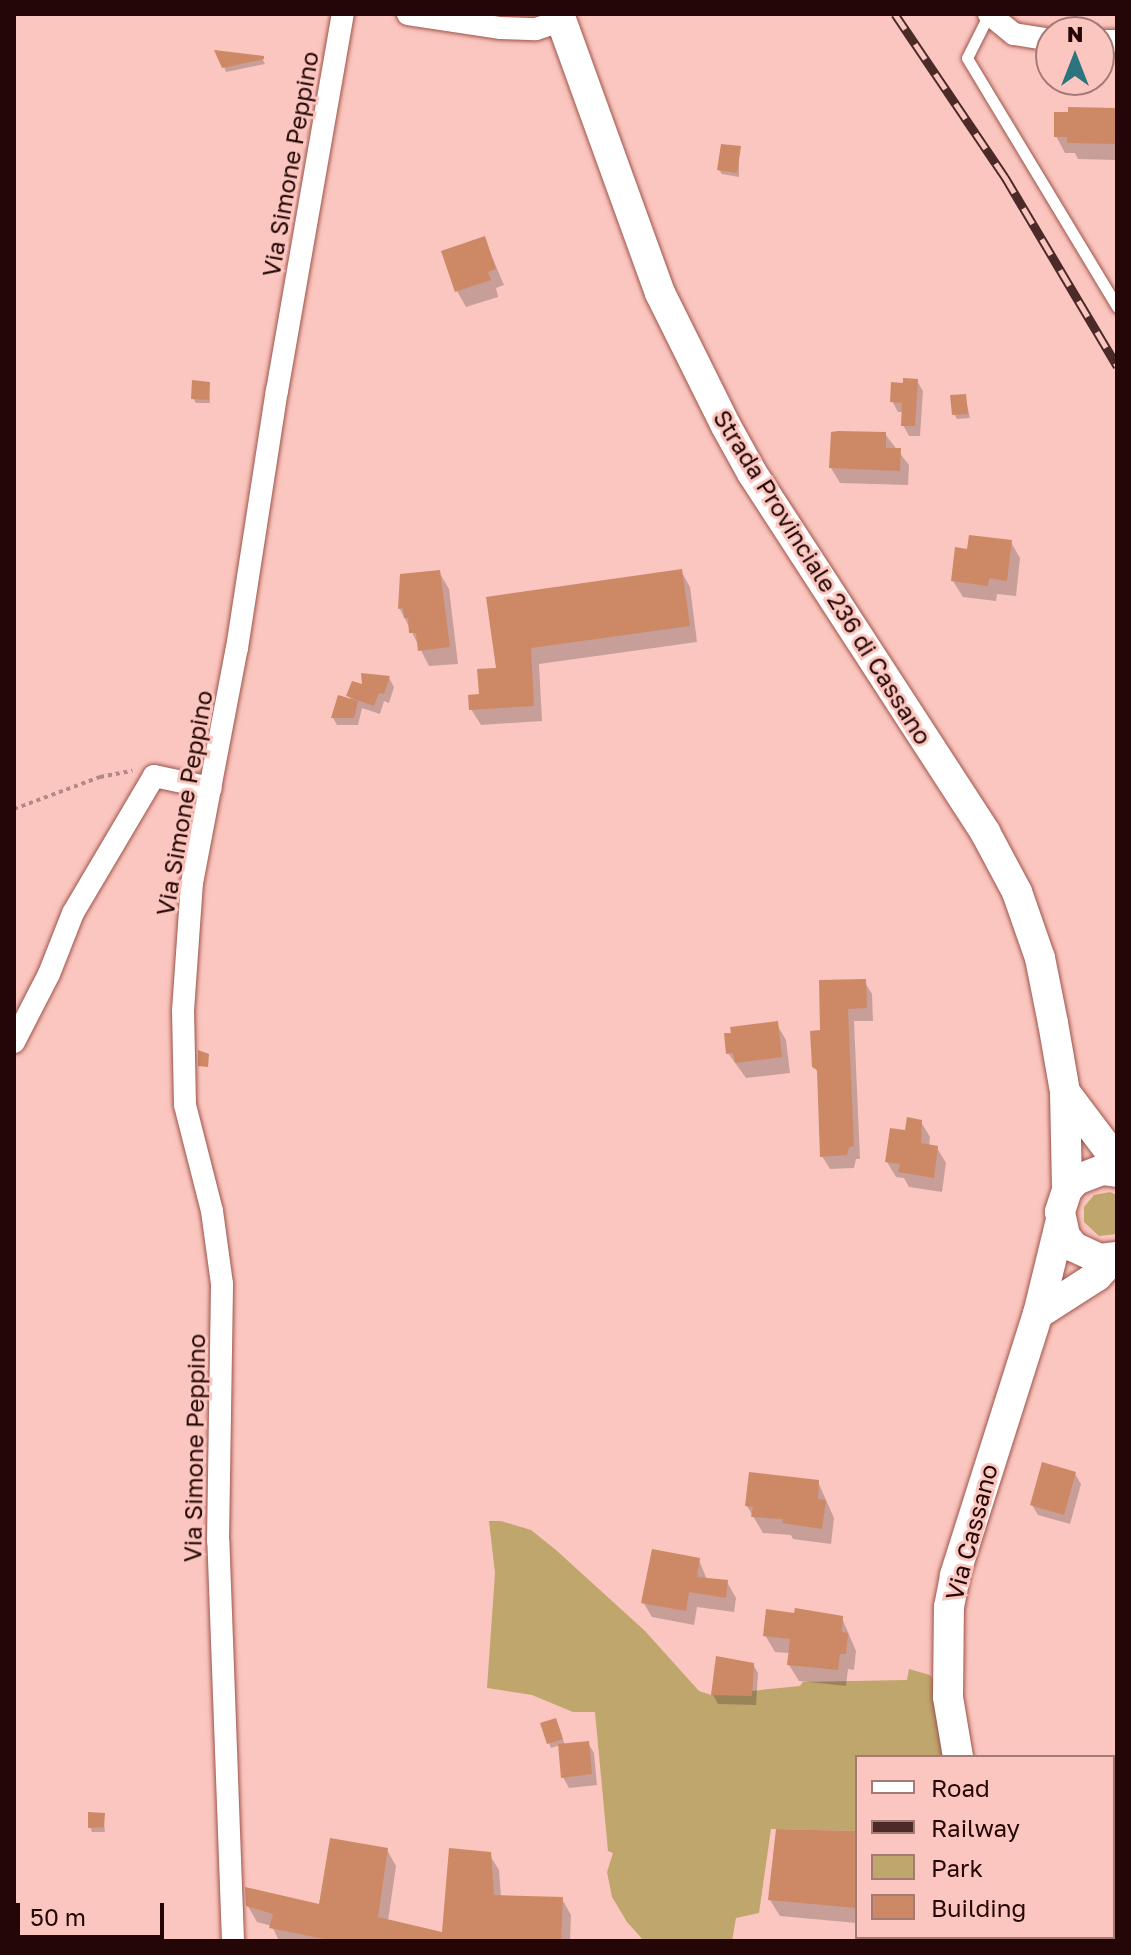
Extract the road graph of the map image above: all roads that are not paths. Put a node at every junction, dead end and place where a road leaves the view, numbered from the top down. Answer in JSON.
{"nodes":[{"id":1,"x":343,"y":14,"type":"edge"},
{"id":2,"x":408,"y":14,"type":"edge"},
{"id":3,"x":989,"y":14,"type":"edge"},
{"id":4,"x":560,"y":18,"type":"edge"},
{"id":5,"x":1035,"y":37,"type":"edge"},
{"id":6,"x":1117,"y":307,"type":"edge"},
{"id":7,"x":211,"y":788,"type":"junction"},
{"id":8,"x":14,"y":1042,"type":"edge"},
{"id":9,"x":1065,"y":1092,"type":"junction"},
{"id":10,"x":1117,"y":1161,"type":"edge"},
{"id":11,"x":1117,"y":1172,"type":"edge"},
{"id":12,"x":1067,"y":1190,"type":"junction"},
{"id":13,"x":1060,"y":1224,"type":"junction"},
{"id":14,"x":1115,"y":1257,"type":"edge"},
{"id":15,"x":1038,"y":1314,"type":"junction"},
{"id":16,"x":958,"y":1755,"type":"edge"},
{"id":17,"x":233,"y":1941,"type":"edge"}],
"edges":[{"from":1,"to":7,"type":"street","name":"Via Simone Peppino"},
{"from":2,"to":4,"type":"street"},
{"from":3,"to":5,"type":"street"},
{"from":3,"to":6,"type":"lane"},
{"from":4,"to":9,"type":"main road","name":"Strada Provinciale 236 di Cassano"},
{"from":7,"to":8,"type":"street"},
{"from":7,"to":17,"type":"street","name":"Via Simone Peppino"},
{"from":9,"to":10,"type":"main road"},
{"from":9,"to":12,"type":"main road","name":"Strada Provinciale 236 di Cassano"},
{"from":11,"to":12,"type":"main road"},
{"from":12,"to":13,"type":"main road","name":"Via Cassano"},
{"from":13,"to":14,"type":"main road"},
{"from":13,"to":15,"type":"main road","name":"Via Cassano"},
{"from":14,"to":15,"type":"main road"},
{"from":15,"to":16,"type":"main road","name":"Via Cassano"}]}
